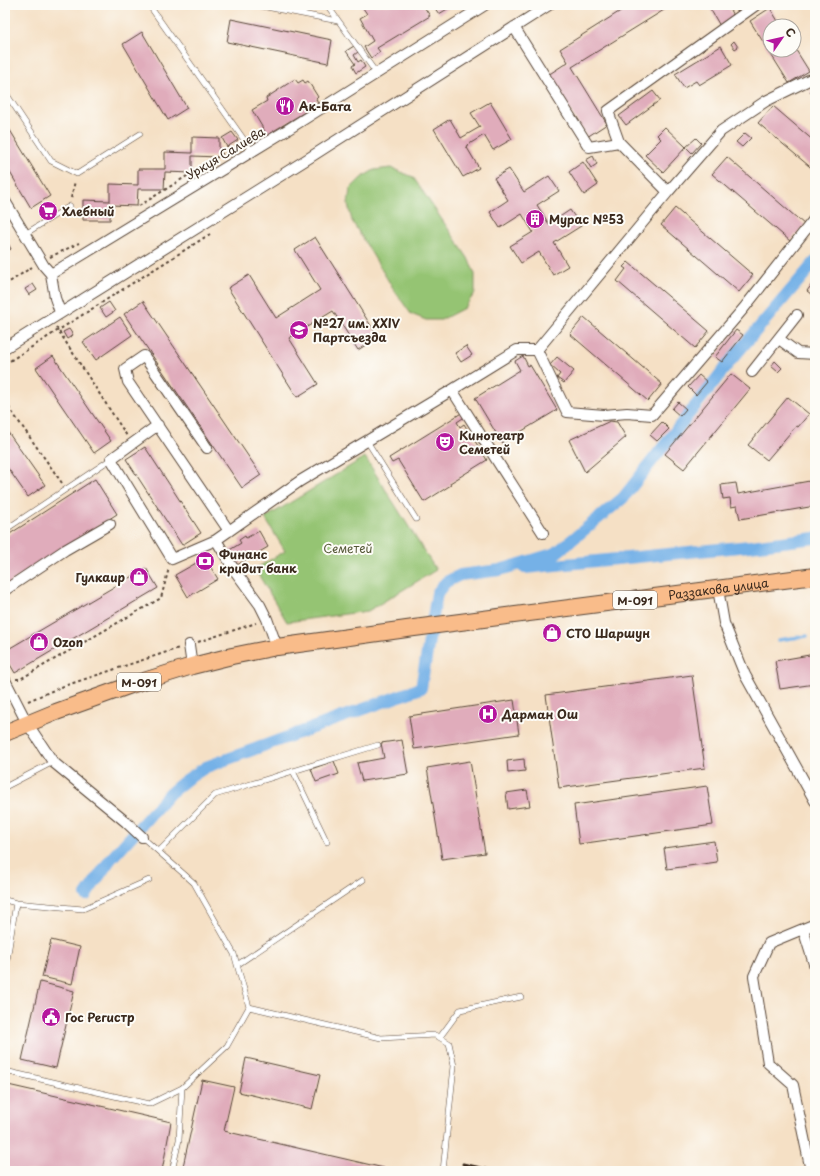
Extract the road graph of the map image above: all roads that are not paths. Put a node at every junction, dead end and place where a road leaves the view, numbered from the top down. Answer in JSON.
{"nodes":[{"id":1,"x":149,"y":5,"type":"edge"},
{"id":2,"x":256,"y":5,"type":"edge"},
{"id":3,"x":327,"y":5,"type":"edge"},
{"id":4,"x":485,"y":5,"type":"edge"},
{"id":5,"x":549,"y":5,"type":"edge"},
{"id":6,"x":756,"y":5,"type":"edge"},
{"id":7,"x":338,"y":21,"type":"junction"},
{"id":8,"x":514,"y":28,"type":"junction"},
{"id":9,"x":377,"y":74,"type":"junction"},
{"id":10,"x":815,"y":77,"type":"edge"},
{"id":11,"x":5,"y":92,"type":"edge"},
{"id":12,"x":140,"y":134,"type":"dead end"},
{"id":13,"x":619,"y":142,"type":"junction"},
{"id":14,"x":252,"y":151,"type":"junction"},
{"id":15,"x":668,"y":192,"type":"junction"},
{"id":16,"x":70,"y":206,"type":"road end"},
{"id":17,"x":6,"y":207,"type":"edge"},
{"id":18,"x":815,"y":218,"type":"edge"},
{"id":19,"x":25,"y":234,"type":"junction"},
{"id":20,"x":51,"y":274,"type":"junction"},
{"id":21,"x":60,"y":312,"type":"junction"},
{"id":22,"x":797,"y":315,"type":"dead end"},
{"id":23,"x":779,"y":339,"type":"junction"},
{"id":24,"x":5,"y":348,"type":"edge"},
{"id":25,"x":537,"y":350,"type":"junction"},
{"id":26,"x":815,"y":354,"type":"edge"},
{"id":27,"x":752,"y":372,"type":"dead end"},
{"id":28,"x":452,"y":390,"type":"junction"},
{"id":29,"x":158,"y":425,"type":"junction"},
{"id":30,"x":367,"y":441,"type":"junction"},
{"id":31,"x":207,"y":448,"type":"dead end"},
{"id":32,"x":111,"y":459,"type":"junction"},
{"id":33,"x":416,"y":519,"type":"dead end"},
{"id":34,"x":110,"y":524,"type":"dead end"},
{"id":35,"x":5,"y":530,"type":"edge"},
{"id":36,"x":229,"y":531,"type":"junction"},
{"id":37,"x":542,"y":533,"type":"dead end"},
{"id":38,"x":216,"y":540,"type":"junction"},
{"id":39,"x":815,"y":576,"type":"edge"},
{"id":40,"x":718,"y":589,"type":"junction"},
{"id":41,"x":5,"y":590,"type":"edge"},
{"id":42,"x":189,"y":645,"type":"road end"},
{"id":43,"x":277,"y":647,"type":"junction"},
{"id":44,"x":192,"y":666,"type":"junction"},
{"id":45,"x":5,"y":680,"type":"edge"},
{"id":46,"x":27,"y":723,"type":"junction"},
{"id":47,"x":5,"y":733,"type":"edge"},
{"id":48,"x":378,"y":745,"type":"dead end"},
{"id":49,"x":53,"y":762,"type":"junction"},
{"id":50,"x":293,"y":771,"type":"junction"},
{"id":51,"x":5,"y":787,"type":"edge"},
{"id":52,"x":815,"y":801,"type":"edge"},
{"id":53,"x":142,"y":837,"type":"joint"},
{"id":54,"x":327,"y":842,"type":"dead end"},
{"id":55,"x":159,"y":851,"type":"junction"},
{"id":56,"x":149,"y":880,"type":"dead end"},
{"id":57,"x":363,"y":880,"type":"dead end"},
{"id":58,"x":5,"y":900,"type":"edge"},
{"id":59,"x":16,"y":903,"type":"junction"},
{"id":60,"x":815,"y":924,"type":"edge"},
{"id":61,"x":803,"y":929,"type":"junction"},
{"id":62,"x":237,"y":965,"type":"junction"},
{"id":63,"x":815,"y":967,"type":"edge"},
{"id":64,"x":5,"y":973,"type":"edge"},
{"id":65,"x":521,"y":997,"type":"dead end"},
{"id":66,"x":249,"y":1007,"type":"junction"},
{"id":67,"x":440,"y":1037,"type":"junction"},
{"id":68,"x":5,"y":1071,"type":"edge"},
{"id":69,"x":182,"y":1088,"type":"junction"},
{"id":70,"x":172,"y":1171,"type":"edge"},
{"id":71,"x":443,"y":1171,"type":"edge"},
{"id":72,"x":811,"y":1171,"type":"edge"}],
"edges":[{"from":1,"to":14,"type":"lane"},
{"from":2,"to":7,"type":"lane"},
{"from":3,"to":7,"type":"lane"},
{"from":4,"to":9,"type":"street","name":"Уркуя Салиева"},
{"from":5,"to":8,"type":"street"},
{"from":6,"to":13,"type":"street"},
{"from":7,"to":9,"type":"lane"},
{"from":8,"to":13,"type":"street"},
{"from":8,"to":21,"type":"street"},
{"from":9,"to":14,"type":"street","name":"Уркуя Салиева"},
{"from":10,"to":15,"type":"street"},
{"from":11,"to":12,"type":"lane"},
{"from":13,"to":15,"type":"street"},
{"from":14,"to":20,"type":"street","name":"Уркуя Салиева"},
{"from":15,"to":25,"type":"street"},
{"from":16,"to":19,"type":"lane"},
{"from":17,"to":19,"type":"street"},
{"from":18,"to":25,"type":"street"},
{"from":19,"to":20,"type":"street"},
{"from":20,"to":21,"type":"street"},
{"from":21,"to":24,"type":"street"},
{"from":22,"to":23,"type":"street"},
{"from":23,"to":26,"type":"street"},
{"from":23,"to":27,"type":"street"},
{"from":25,"to":28,"type":"street"},
{"from":28,"to":30,"type":"street"},
{"from":28,"to":37,"type":"street"},
{"from":29,"to":31,"type":"street"},
{"from":29,"to":32,"type":"street"},
{"from":29,"to":36,"type":"street"},
{"from":30,"to":33,"type":"lane"},
{"from":30,"to":36,"type":"street"},
{"from":32,"to":35,"type":"lane"},
{"from":32,"to":38,"type":"street"},
{"from":34,"to":41,"type":"street"},
{"from":36,"to":38,"type":"street"},
{"from":38,"to":43,"type":"street"},
{"from":39,"to":40,"type":"main road","name":"Раззакова улица","number":"М-091"},
{"from":40,"to":43,"type":"main road","name":"Раззакова улица","number":"М-091"},
{"from":40,"to":52,"type":"street"},
{"from":42,"to":44,"type":"street"},
{"from":43,"to":44,"type":"main road","number":"М-091"},
{"from":44,"to":46,"type":"main road","number":"М-091"},
{"from":45,"to":46,"type":"street"},
{"from":46,"to":47,"type":"main road","number":"М-091"},
{"from":46,"to":49,"type":"street"},
{"from":48,"to":50,"type":"lane"},
{"from":49,"to":51,"type":"lane"},
{"from":49,"to":53,"type":"street"},
{"from":50,"to":54,"type":"lane"},
{"from":50,"to":55,"type":"lane"},
{"from":53,"to":55,"type":"lane"},
{"from":55,"to":62,"type":"lane"},
{"from":56,"to":59,"type":"lane"},
{"from":57,"to":62,"type":"lane"},
{"from":58,"to":59,"type":"lane"},
{"from":59,"to":64,"type":"lane"},
{"from":60,"to":61,"type":"street"},
{"from":61,"to":63,"type":"street"},
{"from":61,"to":72,"type":"street"},
{"from":62,"to":66,"type":"lane"},
{"from":65,"to":67,"type":"lane"},
{"from":66,"to":67,"type":"lane"},
{"from":66,"to":69,"type":"lane"},
{"from":67,"to":71,"type":"lane"},
{"from":68,"to":69,"type":"lane"},
{"from":69,"to":70,"type":"lane"}]}
